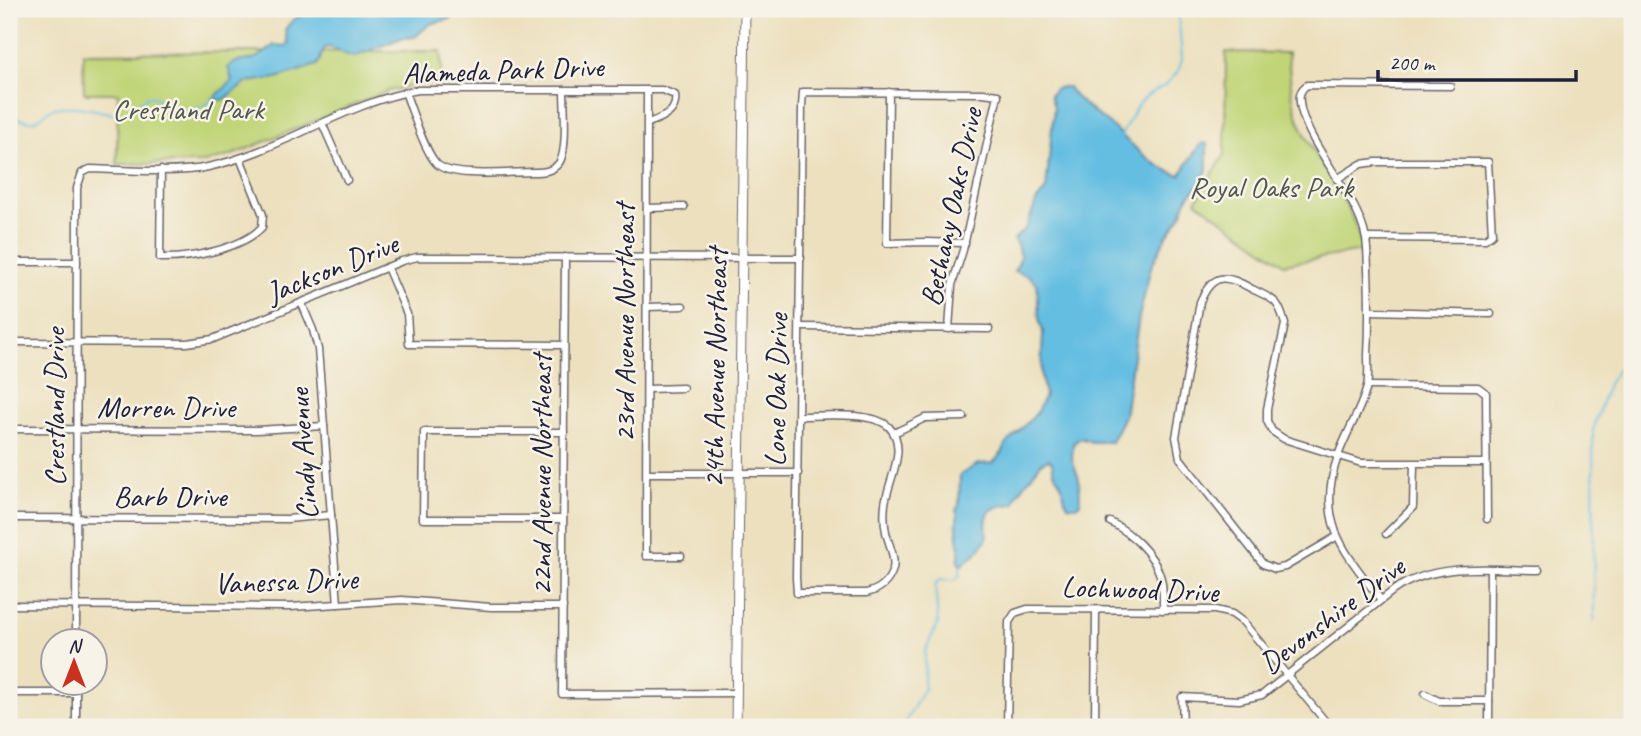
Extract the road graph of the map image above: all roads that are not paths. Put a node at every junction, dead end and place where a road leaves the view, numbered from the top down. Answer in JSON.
{"nodes":[{"id":1,"x":745,"y":9,"type":"edge"},
{"id":2,"x":1450,"y":86,"type":"dead end"},
{"id":3,"x":564,"y":90,"type":"junction"},
{"id":4,"x":646,"y":90,"type":"junction"},
{"id":5,"x":405,"y":92,"type":"junction"},
{"id":6,"x":889,"y":92,"type":"junction"},
{"id":7,"x":322,"y":123,"type":"junction"},
{"id":8,"x":648,"y":123,"type":"junction"},
{"id":9,"x":240,"y":158,"type":"junction"},
{"id":10,"x":161,"y":170,"type":"junction"},
{"id":11,"x":82,"y":173,"type":"joint"},
{"id":12,"x":1337,"y":179,"type":"junction"},
{"id":13,"x":347,"y":180,"type":"dead end"},
{"id":14,"x":684,"y":207,"type":"dead end"},
{"id":15,"x":647,"y":208,"type":"junction"},
{"id":16,"x":1367,"y":238,"type":"junction"},
{"id":17,"x":965,"y":243,"type":"junction"},
{"id":18,"x":565,"y":257,"type":"junction"},
{"id":19,"x":741,"y":257,"type":"junction"},
{"id":20,"x":647,"y":258,"type":"junction"},
{"id":21,"x":801,"y":258,"type":"junction"},
{"id":22,"x":9,"y":262,"type":"edge"},
{"id":23,"x":77,"y":262,"type":"junction"},
{"id":24,"x":387,"y":267,"type":"junction"},
{"id":25,"x":302,"y":304,"type":"junction"},
{"id":26,"x":683,"y":306,"type":"dead end"},
{"id":27,"x":647,"y":307,"type":"junction"},
{"id":28,"x":1370,"y":311,"type":"junction"},
{"id":29,"x":1491,"y":314,"type":"dead end"},
{"id":30,"x":800,"y":327,"type":"junction"},
{"id":31,"x":949,"y":329,"type":"junction"},
{"id":32,"x":989,"y":330,"type":"dead end"},
{"id":33,"x":9,"y":342,"type":"edge"},
{"id":34,"x":77,"y":342,"type":"junction"},
{"id":35,"x":564,"y":345,"type":"junction"},
{"id":36,"x":1367,"y":386,"type":"junction"},
{"id":37,"x":683,"y":388,"type":"dead end"},
{"id":38,"x":647,"y":389,"type":"junction"},
{"id":39,"x":799,"y":416,"type":"junction"},
{"id":40,"x":964,"y":417,"type":"dead end"},
{"id":41,"x":324,"y":426,"type":"junction"},
{"id":42,"x":9,"y":429,"type":"edge"},
{"id":43,"x":76,"y":429,"type":"junction"},
{"id":44,"x":564,"y":432,"type":"junction"},
{"id":45,"x":894,"y":433,"type":"junction"},
{"id":46,"x":1338,"y":457,"type":"junction"},
{"id":47,"x":1486,"y":463,"type":"junction"},
{"id":48,"x":1414,"y":464,"type":"junction"},
{"id":49,"x":738,"y":473,"type":"junction"},
{"id":50,"x":798,"y":473,"type":"junction"},
{"id":51,"x":647,"y":474,"type":"junction"},
{"id":52,"x":331,"y":515,"type":"junction"},
{"id":53,"x":9,"y":518,"type":"edge"},
{"id":54,"x":76,"y":518,"type":"junction"},
{"id":55,"x":563,"y":519,"type":"junction"},
{"id":56,"x":1487,"y":519,"type":"dead end"},
{"id":57,"x":1111,"y":522,"type":"dead end"},
{"id":58,"x":1386,"y":534,"type":"dead end"},
{"id":59,"x":1336,"y":537,"type":"junction"},
{"id":60,"x":681,"y":556,"type":"dead end"},
{"id":61,"x":1490,"y":570,"type":"junction"},
{"id":62,"x":1539,"y":570,"type":"dead end"},
{"id":63,"x":1381,"y":600,"type":"junction"},
{"id":64,"x":338,"y":604,"type":"junction"},
{"id":65,"x":9,"y":605,"type":"edge"},
{"id":66,"x":76,"y":606,"type":"junction"},
{"id":67,"x":563,"y":607,"type":"junction"},
{"id":68,"x":1096,"y":610,"type":"junction"},
{"id":69,"x":1163,"y":610,"type":"junction"},
{"id":70,"x":76,"y":628,"type":"edge"},
{"id":71,"x":1288,"y":676,"type":"junction"},
{"id":72,"x":9,"y":693,"type":"edge"},
{"id":73,"x":38,"y":693,"type":"edge"},
{"id":74,"x":736,"y":693,"type":"junction"},
{"id":75,"x":1425,"y":694,"type":"dead end"},
{"id":76,"x":76,"y":698,"type":"edge"},
{"id":77,"x":1489,"y":701,"type":"junction"},
{"id":78,"x":76,"y":727,"type":"edge"},
{"id":79,"x":736,"y":727,"type":"edge"},
{"id":80,"x":1007,"y":727,"type":"edge"},
{"id":81,"x":1095,"y":727,"type":"edge"},
{"id":82,"x":1183,"y":727,"type":"edge"},
{"id":83,"x":1330,"y":727,"type":"edge"},
{"id":84,"x":1489,"y":727,"type":"edge"}],
"edges":[{"from":1,"to":19,"type":"street","name":"24th Avenue Northeast"},
{"from":2,"to":12,"type":"street"},
{"from":3,"to":4,"type":"street","name":"Alameda Park Drive"},
{"from":3,"to":5,"type":"street","name":"Alameda Park Drive"},
{"from":3,"to":5,"type":"street"},
{"from":4,"to":8,"type":"street","name":"23rd Avenue Northeast"},
{"from":4,"to":8,"type":"street","name":"Alameda Park Drive"},
{"from":5,"to":7,"type":"street","name":"Alameda Park Drive"},
{"from":6,"to":17,"type":"street"},
{"from":6,"to":17,"type":"street","name":"Bethany Oaks Drive"},
{"from":6,"to":21,"type":"street","name":"Lone Oak Drive"},
{"from":7,"to":9,"type":"street","name":"Alameda Park Drive"},
{"from":7,"to":13,"type":"street"},
{"from":8,"to":15,"type":"street","name":"23rd Avenue Northeast"},
{"from":9,"to":10,"type":"street","name":"Alameda Park Drive"},
{"from":9,"to":10,"type":"street"},
{"from":10,"to":11,"type":"street","name":"Alameda Park Drive"},
{"from":11,"to":23,"type":"street","name":"Crestland Drive"},
{"from":12,"to":16,"type":"street"},
{"from":12,"to":16,"type":"street"},
{"from":14,"to":15,"type":"street"},
{"from":15,"to":20,"type":"street","name":"23rd Avenue Northeast"},
{"from":16,"to":28,"type":"street"},
{"from":17,"to":31,"type":"street","name":"Bethany Oaks Drive"},
{"from":18,"to":20,"type":"street","name":"Jackson Drive"},
{"from":18,"to":24,"type":"street","name":"Jackson Drive"},
{"from":18,"to":35,"type":"street","name":"22nd Avenue Northeast"},
{"from":19,"to":20,"type":"street","name":"Jackson Drive"},
{"from":19,"to":21,"type":"street","name":"Jackson Drive"},
{"from":19,"to":49,"type":"street","name":"24th Avenue Northeast"},
{"from":20,"to":27,"type":"street","name":"23rd Avenue Northeast"},
{"from":21,"to":30,"type":"street","name":"Lone Oak Drive"},
{"from":22,"to":23,"type":"street"},
{"from":23,"to":34,"type":"street","name":"Crestland Drive"},
{"from":24,"to":25,"type":"street","name":"Jackson Drive"},
{"from":24,"to":35,"type":"street"},
{"from":25,"to":34,"type":"street","name":"Jackson Drive"},
{"from":25,"to":41,"type":"street","name":"Cindy Avenue"},
{"from":26,"to":27,"type":"street"},
{"from":27,"to":38,"type":"street","name":"23rd Avenue Northeast"},
{"from":28,"to":29,"type":"street"},
{"from":28,"to":36,"type":"street"},
{"from":30,"to":31,"type":"street"},
{"from":30,"to":39,"type":"street","name":"Lone Oak Drive"},
{"from":31,"to":32,"type":"street"},
{"from":33,"to":34,"type":"street","name":"Jackson Drive"},
{"from":34,"to":43,"type":"street","name":"Crestland Drive"},
{"from":35,"to":44,"type":"street","name":"22nd Avenue Northeast"},
{"from":36,"to":46,"type":"street"},
{"from":36,"to":47,"type":"street"},
{"from":37,"to":38,"type":"street"},
{"from":38,"to":51,"type":"street","name":"23rd Avenue Northeast"},
{"from":39,"to":45,"type":"street"},
{"from":39,"to":50,"type":"street","name":"Lone Oak Drive"},
{"from":40,"to":45,"type":"street"},
{"from":41,"to":43,"type":"street","name":"Morren Drive"},
{"from":41,"to":52,"type":"street","name":"Cindy Avenue"},
{"from":42,"to":43,"type":"street","name":"Morren Drive"},
{"from":43,"to":54,"type":"street","name":"Crestland Drive"},
{"from":44,"to":55,"type":"street","name":"22nd Avenue Northeast"},
{"from":44,"to":55,"type":"street"},
{"from":45,"to":50,"type":"street","name":"Lone Oak Drive"},
{"from":46,"to":48,"type":"street"},
{"from":46,"to":59,"type":"street"},
{"from":46,"to":59,"type":"street"},
{"from":47,"to":48,"type":"street"},
{"from":47,"to":56,"type":"street"},
{"from":48,"to":58,"type":"street"},
{"from":49,"to":50,"type":"street"},
{"from":49,"to":51,"type":"street"},
{"from":49,"to":74,"type":"street","name":"24th Avenue Northeast"},
{"from":51,"to":60,"type":"street","name":"23rd Avenue Northeast"},
{"from":52,"to":54,"type":"street","name":"Barb Drive"},
{"from":52,"to":64,"type":"street","name":"Cindy Avenue"},
{"from":53,"to":54,"type":"street","name":"Barb Drive"},
{"from":54,"to":66,"type":"street","name":"Crestland Drive"},
{"from":55,"to":67,"type":"street","name":"22nd Avenue Northeast"},
{"from":57,"to":69,"type":"street"},
{"from":59,"to":63,"type":"street"},
{"from":61,"to":62,"type":"street","name":"Devonshire Drive"},
{"from":61,"to":63,"type":"street","name":"Devonshire Drive"},
{"from":61,"to":77,"type":"street"},
{"from":63,"to":71,"type":"street","name":"Devonshire Drive"},
{"from":64,"to":66,"type":"street","name":"Vanessa Drive"},
{"from":64,"to":67,"type":"street","name":"Vanessa Drive"},
{"from":65,"to":66,"type":"street","name":"Vanessa Drive"},
{"from":66,"to":70,"type":"street","name":"Crestland Drive"},
{"from":67,"to":74,"type":"street","name":"22nd Avenue Northeast"},
{"from":68,"to":69,"type":"street","name":"Lochwood Drive"},
{"from":68,"to":80,"type":"street","name":"Lochwood Drive"},
{"from":68,"to":81,"type":"street"},
{"from":69,"to":71,"type":"street","name":"Lochwood Drive"},
{"from":71,"to":82,"type":"street","name":"Devonshire Drive"},
{"from":71,"to":83,"type":"street","name":"Lochwood Drive"},
{"from":72,"to":73,"type":"street"},
{"from":74,"to":79,"type":"street","name":"24th Avenue Northeast"},
{"from":75,"to":77,"type":"street"},
{"from":76,"to":78,"type":"street"},
{"from":77,"to":84,"type":"street"}]}
